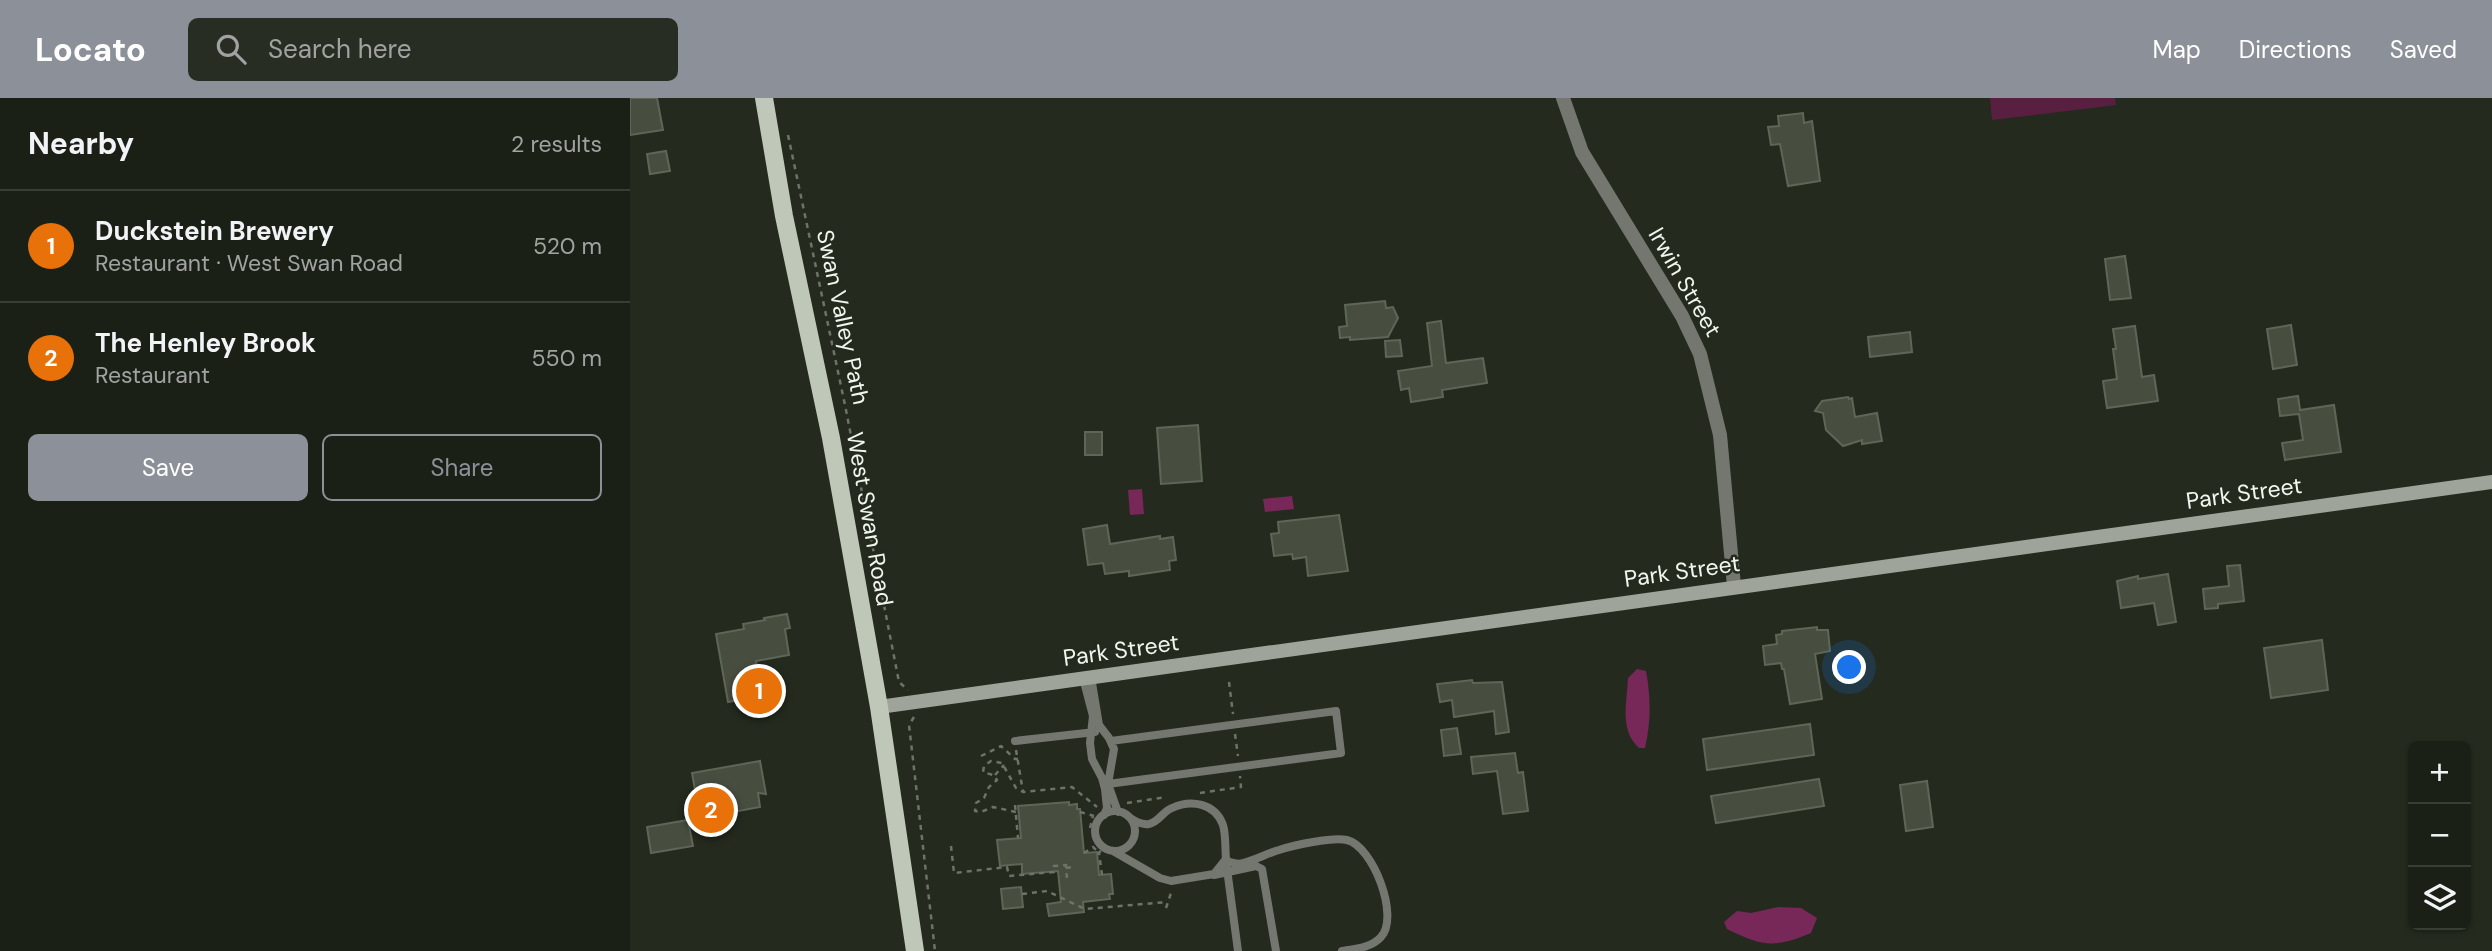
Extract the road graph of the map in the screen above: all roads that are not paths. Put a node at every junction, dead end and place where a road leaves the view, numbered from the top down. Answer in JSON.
{"nodes":[{"id":1,"x":764,"y":98,"type":"edge"},
{"id":2,"x":1563,"y":98,"type":"edge"},
{"id":3,"x":2492,"y":482,"type":"edge"},
{"id":4,"x":1734,"y":586,"type":"junction"},
{"id":5,"x":1087,"y":677,"type":"junction"},
{"id":6,"x":879,"y":707,"type":"junction"},
{"id":7,"x":1097,"y":731,"type":"junction"},
{"id":8,"x":1015,"y":741,"type":"dead end"},
{"id":9,"x":1111,"y":741,"type":"junction"},
{"id":10,"x":1106,"y":784,"type":"junction"},
{"id":11,"x":1118,"y":812,"type":"junction"},
{"id":12,"x":1099,"y":817,"type":"junction"},
{"id":13,"x":1129,"y":817,"type":"junction"},
{"id":14,"x":1113,"y":850,"type":"junction"},
{"id":15,"x":1226,"y":859,"type":"junction"},
{"id":16,"x":1227,"y":873,"type":"junction"},
{"id":17,"x":1208,"y":877,"type":"junction"},
{"id":18,"x":915,"y":951,"type":"edge"},
{"id":19,"x":1238,"y":951,"type":"edge"},
{"id":20,"x":1276,"y":951,"type":"edge"},
{"id":21,"x":1342,"y":951,"type":"edge"}],
"edges":[{"from":1,"to":6,"type":"main road","name":"West Swan Road"},
{"from":2,"to":4,"type":"street","name":"Irwin Street"},
{"from":3,"to":4,"type":"street","name":"Park Street"},
{"from":4,"to":5,"type":"street","name":"Park Street"},
{"from":5,"to":6,"type":"street","name":"Park Street"},
{"from":5,"to":7,"type":"lane"},
{"from":6,"to":18,"type":"main road","name":"West Swan Road"},
{"from":7,"to":8,"type":"lane"},
{"from":7,"to":9,"type":"lane"},
{"from":7,"to":10,"type":"lane"},
{"from":9,"to":10,"type":"lane"},
{"from":9,"to":10,"type":"lane"},
{"from":10,"to":11,"type":"lane"},
{"from":10,"to":12,"type":"lane"},
{"from":11,"to":12,"type":"lane"},
{"from":11,"to":13,"type":"lane"},
{"from":12,"to":14,"type":"lane"},
{"from":13,"to":14,"type":"lane"},
{"from":13,"to":15,"type":"lane"},
{"from":14,"to":17,"type":"lane"},
{"from":15,"to":16,"type":"lane"},
{"from":15,"to":17,"type":"lane"},
{"from":15,"to":21,"type":"lane"},
{"from":16,"to":17,"type":"lane"},
{"from":16,"to":19,"type":"lane"},
{"from":16,"to":20,"type":"lane"}]}
